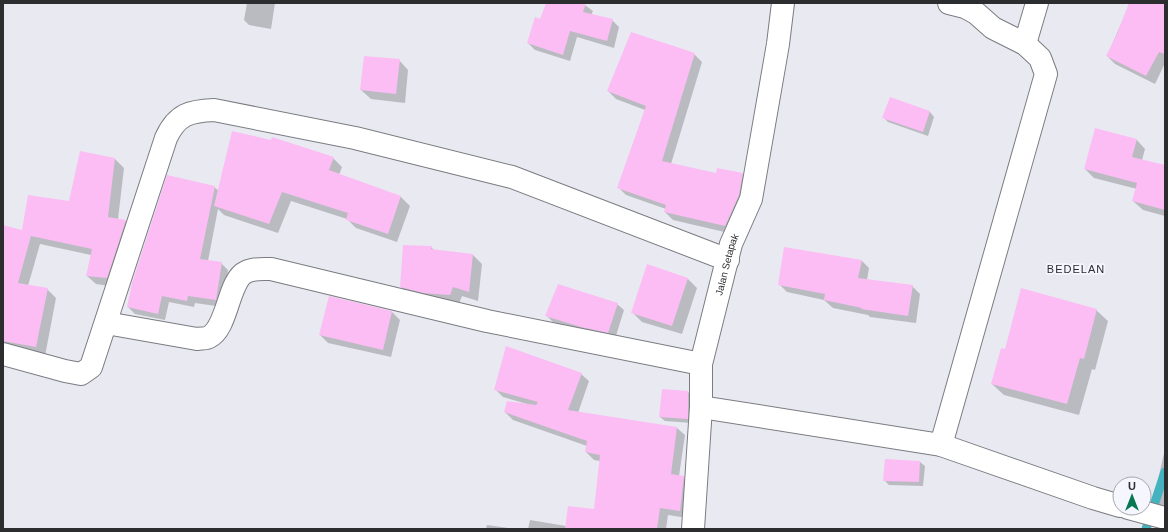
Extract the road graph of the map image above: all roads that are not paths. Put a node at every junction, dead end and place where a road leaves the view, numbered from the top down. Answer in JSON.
{"nodes":[{"id":1,"x":783,"y":3,"type":"edge"},
{"id":2,"x":949,"y":3,"type":"edge"},
{"id":3,"x":1037,"y":3,"type":"edge"},
{"id":4,"x":1025,"y":44,"type":"junction"},
{"id":5,"x":728,"y":260,"type":"junction"},
{"id":6,"x":106,"y":323,"type":"junction"},
{"id":7,"x":3,"y":354,"type":"edge"},
{"id":8,"x":701,"y":364,"type":"junction"},
{"id":9,"x":701,"y":407,"type":"junction"},
{"id":10,"x":941,"y":445,"type":"junction"},
{"id":11,"x":1112,"y":504,"type":"edge"},
{"id":12,"x":1152,"y":514,"type":"edge"},
{"id":13,"x":1165,"y":518,"type":"edge"},
{"id":14,"x":693,"y":529,"type":"edge"}],
"edges":[{"from":1,"to":5,"type":"street","name":"Jalan Setapak"},
{"from":2,"to":4,"type":"street"},
{"from":3,"to":4,"type":"street"},
{"from":4,"to":10,"type":"street"},
{"from":5,"to":6,"type":"street"},
{"from":5,"to":8,"type":"street","name":"Jalan Setapak"},
{"from":6,"to":7,"type":"street"},
{"from":6,"to":8,"type":"street"},
{"from":8,"to":9,"type":"street","name":"Jalan Setapak"},
{"from":9,"to":10,"type":"street"},
{"from":9,"to":14,"type":"street","name":"Jalan Setapak"},
{"from":10,"to":11,"type":"street"},
{"from":12,"to":13,"type":"street"}]}
